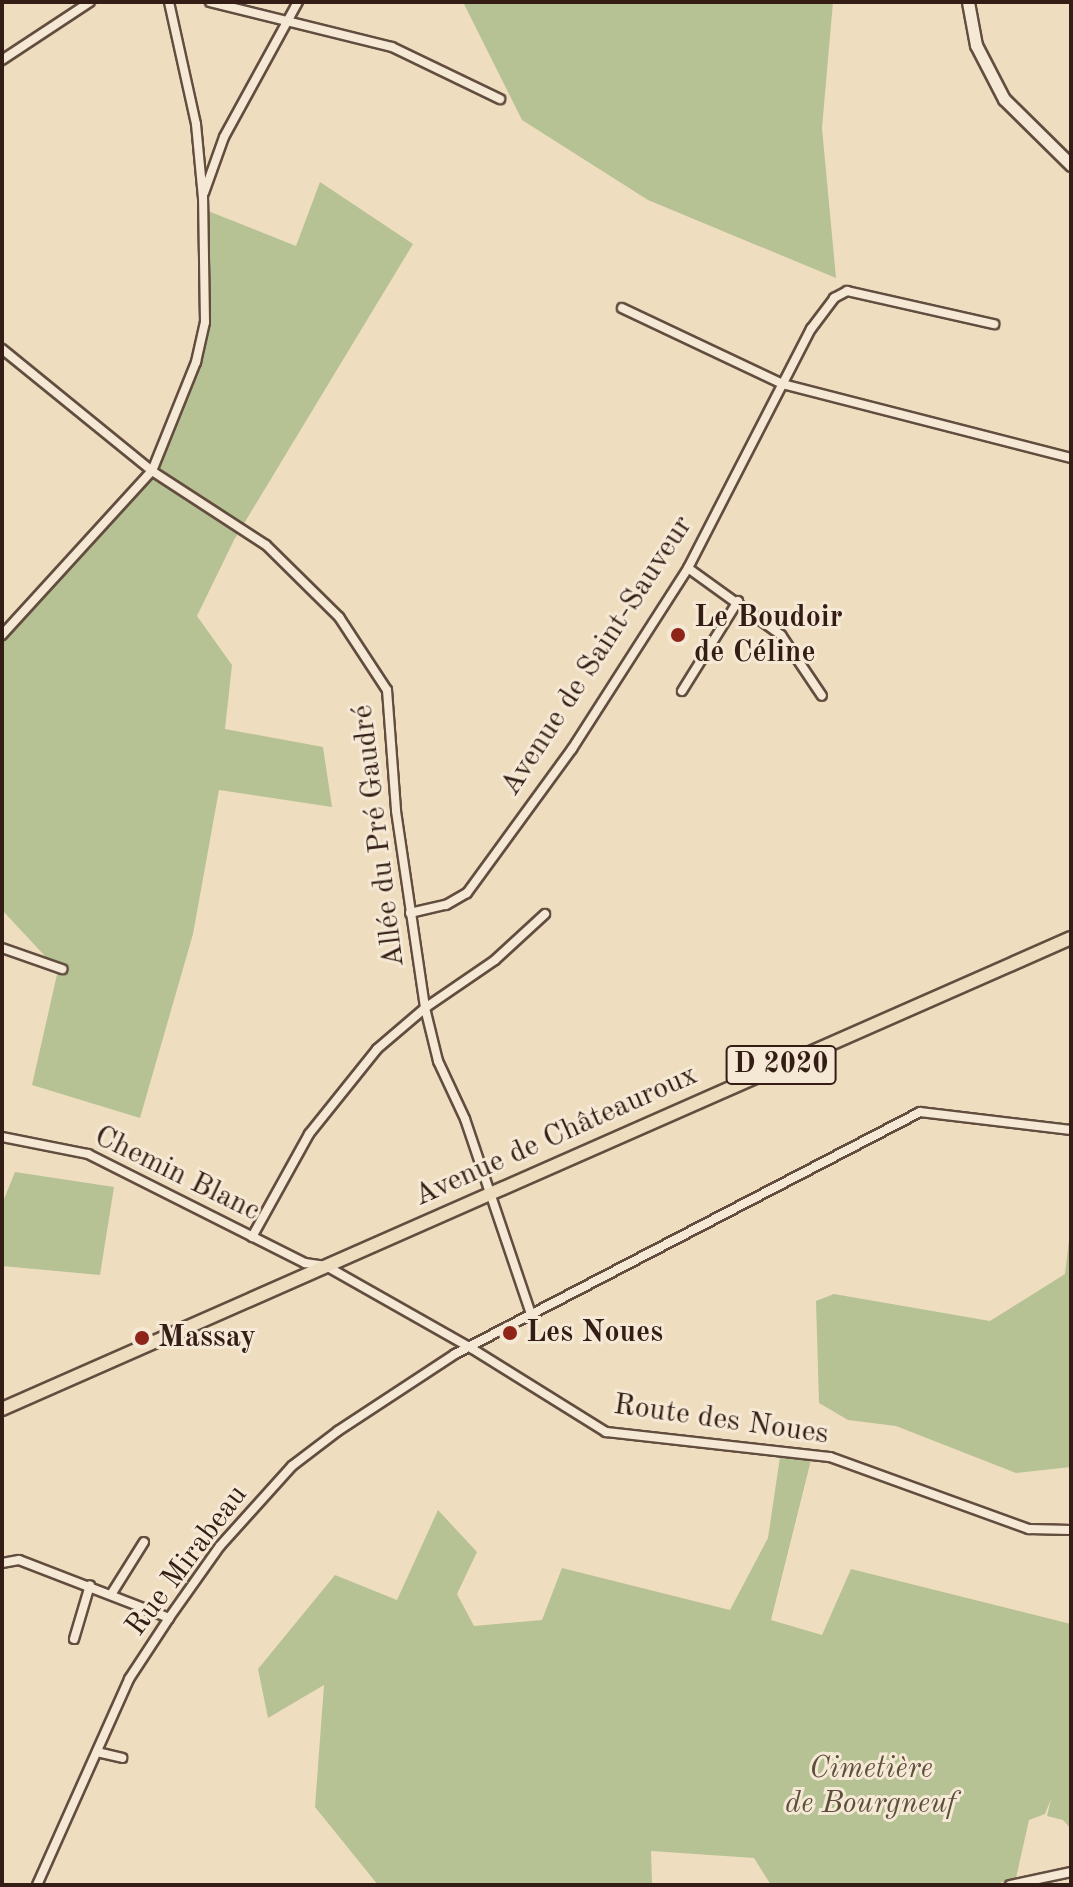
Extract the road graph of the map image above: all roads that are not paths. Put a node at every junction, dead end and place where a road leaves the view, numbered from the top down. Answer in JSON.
{"nodes":[{"id":1,"x":90,"y":2,"type":"edge"},
{"id":2,"x":169,"y":2,"type":"edge"},
{"id":3,"x":210,"y":2,"type":"edge"},
{"id":4,"x":298,"y":2,"type":"edge"},
{"id":5,"x":968,"y":2,"type":"edge"},
{"id":6,"x":287,"y":18,"type":"junction"},
{"id":7,"x":2,"y":60,"type":"edge"},
{"id":8,"x":500,"y":99,"type":"dead end"},
{"id":9,"x":1071,"y":165,"type":"edge"},
{"id":10,"x":203,"y":198,"type":"junction"},
{"id":11,"x":622,"y":308,"type":"dead end"},
{"id":12,"x":994,"y":324,"type":"dead end"},
{"id":13,"x":2,"y":349,"type":"edge"},
{"id":14,"x":783,"y":384,"type":"junction"},
{"id":15,"x":1071,"y":458,"type":"edge"},
{"id":16,"x":152,"y":471,"type":"junction"},
{"id":17,"x":688,"y":568,"type":"junction"},
{"id":18,"x":738,"y":601,"type":"junction"},
{"id":19,"x":2,"y":635,"type":"edge"},
{"id":20,"x":682,"y":691,"type":"dead end"},
{"id":21,"x":822,"y":696,"type":"dead end"},
{"id":22,"x":410,"y":913,"type":"junction"},
{"id":23,"x":545,"y":914,"type":"dead end"},
{"id":24,"x":1071,"y":938,"type":"edge"},
{"id":25,"x":2,"y":948,"type":"edge"},
{"id":26,"x":62,"y":969,"type":"dead end"},
{"id":27,"x":425,"y":1008,"type":"junction"},
{"id":28,"x":1071,"y":1130,"type":"edge"},
{"id":29,"x":2,"y":1137,"type":"edge"},
{"id":30,"x":491,"y":1194,"type":"junction"},
{"id":31,"x":252,"y":1237,"type":"junction"},
{"id":32,"x":326,"y":1266,"type":"junction"},
{"id":33,"x":532,"y":1317,"type":"junction"},
{"id":34,"x":471,"y":1348,"type":"junction"},
{"id":35,"x":2,"y":1409,"type":"edge"},
{"id":36,"x":1071,"y":1530,"type":"edge"},
{"id":37,"x":144,"y":1542,"type":"dead end"},
{"id":38,"x":2,"y":1563,"type":"edge"},
{"id":39,"x":90,"y":1585,"type":"junction"},
{"id":40,"x":112,"y":1593,"type":"junction"},
{"id":41,"x":169,"y":1618,"type":"junction"},
{"id":42,"x":74,"y":1639,"type":"dead end"},
{"id":43,"x":97,"y":1752,"type":"junction"},
{"id":44,"x":122,"y":1758,"type":"dead end"},
{"id":45,"x":1071,"y":1872,"type":"edge"},
{"id":46,"x":37,"y":1885,"type":"edge"},
{"id":47,"x":1010,"y":1885,"type":"edge"}],
"edges":[{"from":1,"to":7,"type":"street"},
{"from":2,"to":10,"type":"street"},
{"from":3,"to":6,"type":"street"},
{"from":4,"to":6,"type":"street"},
{"from":5,"to":9,"type":"street"},
{"from":6,"to":8,"type":"street"},
{"from":6,"to":10,"type":"street"},
{"from":10,"to":16,"type":"street"},
{"from":11,"to":14,"type":"street"},
{"from":12,"to":14,"type":"street","name":"Avenue de Saint-Sauveur"},
{"from":13,"to":16,"type":"street","name":"Allée du Pré Gaudré"},
{"from":14,"to":15,"type":"street"},
{"from":14,"to":17,"type":"street","name":"Avenue de Saint-Sauveur"},
{"from":16,"to":19,"type":"street"},
{"from":16,"to":22,"type":"street","name":"Allée du Pré Gaudré"},
{"from":17,"to":18,"type":"street"},
{"from":17,"to":22,"type":"street","name":"Avenue de Saint-Sauveur"},
{"from":18,"to":20,"type":"street"},
{"from":18,"to":21,"type":"street"},
{"from":22,"to":27,"type":"street","name":"Allée du Pré Gaudré"},
{"from":23,"to":27,"type":"street"},
{"from":24,"to":30,"type":"main road","name":"Avenue de Châteauroux","number":"D 2020"},
{"from":25,"to":26,"type":"street"},
{"from":27,"to":30,"type":"street","name":"Allée du Pré Gaudré"},
{"from":27,"to":31,"type":"street"},
{"from":28,"to":33,"type":"street","name":"Rue Mirabeau"},
{"from":29,"to":31,"type":"street","name":"Chemin Blanc"},
{"from":30,"to":32,"type":"main road","name":"Avenue de Châteauroux","number":"D 2020"},
{"from":30,"to":33,"type":"street","name":"Allée du Pré Gaudré"},
{"from":31,"to":32,"type":"street","name":"Chemin Blanc"},
{"from":32,"to":34,"type":"street","name":"Chemin Blanc"},
{"from":32,"to":35,"type":"main road","number":"D 2020"},
{"from":33,"to":34,"type":"street","name":"Rue Mirabeau"},
{"from":34,"to":36,"type":"street","name":"Route des Noues"},
{"from":34,"to":41,"type":"street","name":"Rue Mirabeau"},
{"from":37,"to":40,"type":"street"},
{"from":38,"to":39,"type":"street"},
{"from":39,"to":40,"type":"street"},
{"from":39,"to":42,"type":"street"},
{"from":40,"to":41,"type":"street"},
{"from":41,"to":43,"type":"street","name":"Rue Mirabeau"},
{"from":43,"to":44,"type":"street"},
{"from":43,"to":46,"type":"street","name":"Rue Mirabeau"},
{"from":45,"to":47,"type":"street"}]}
